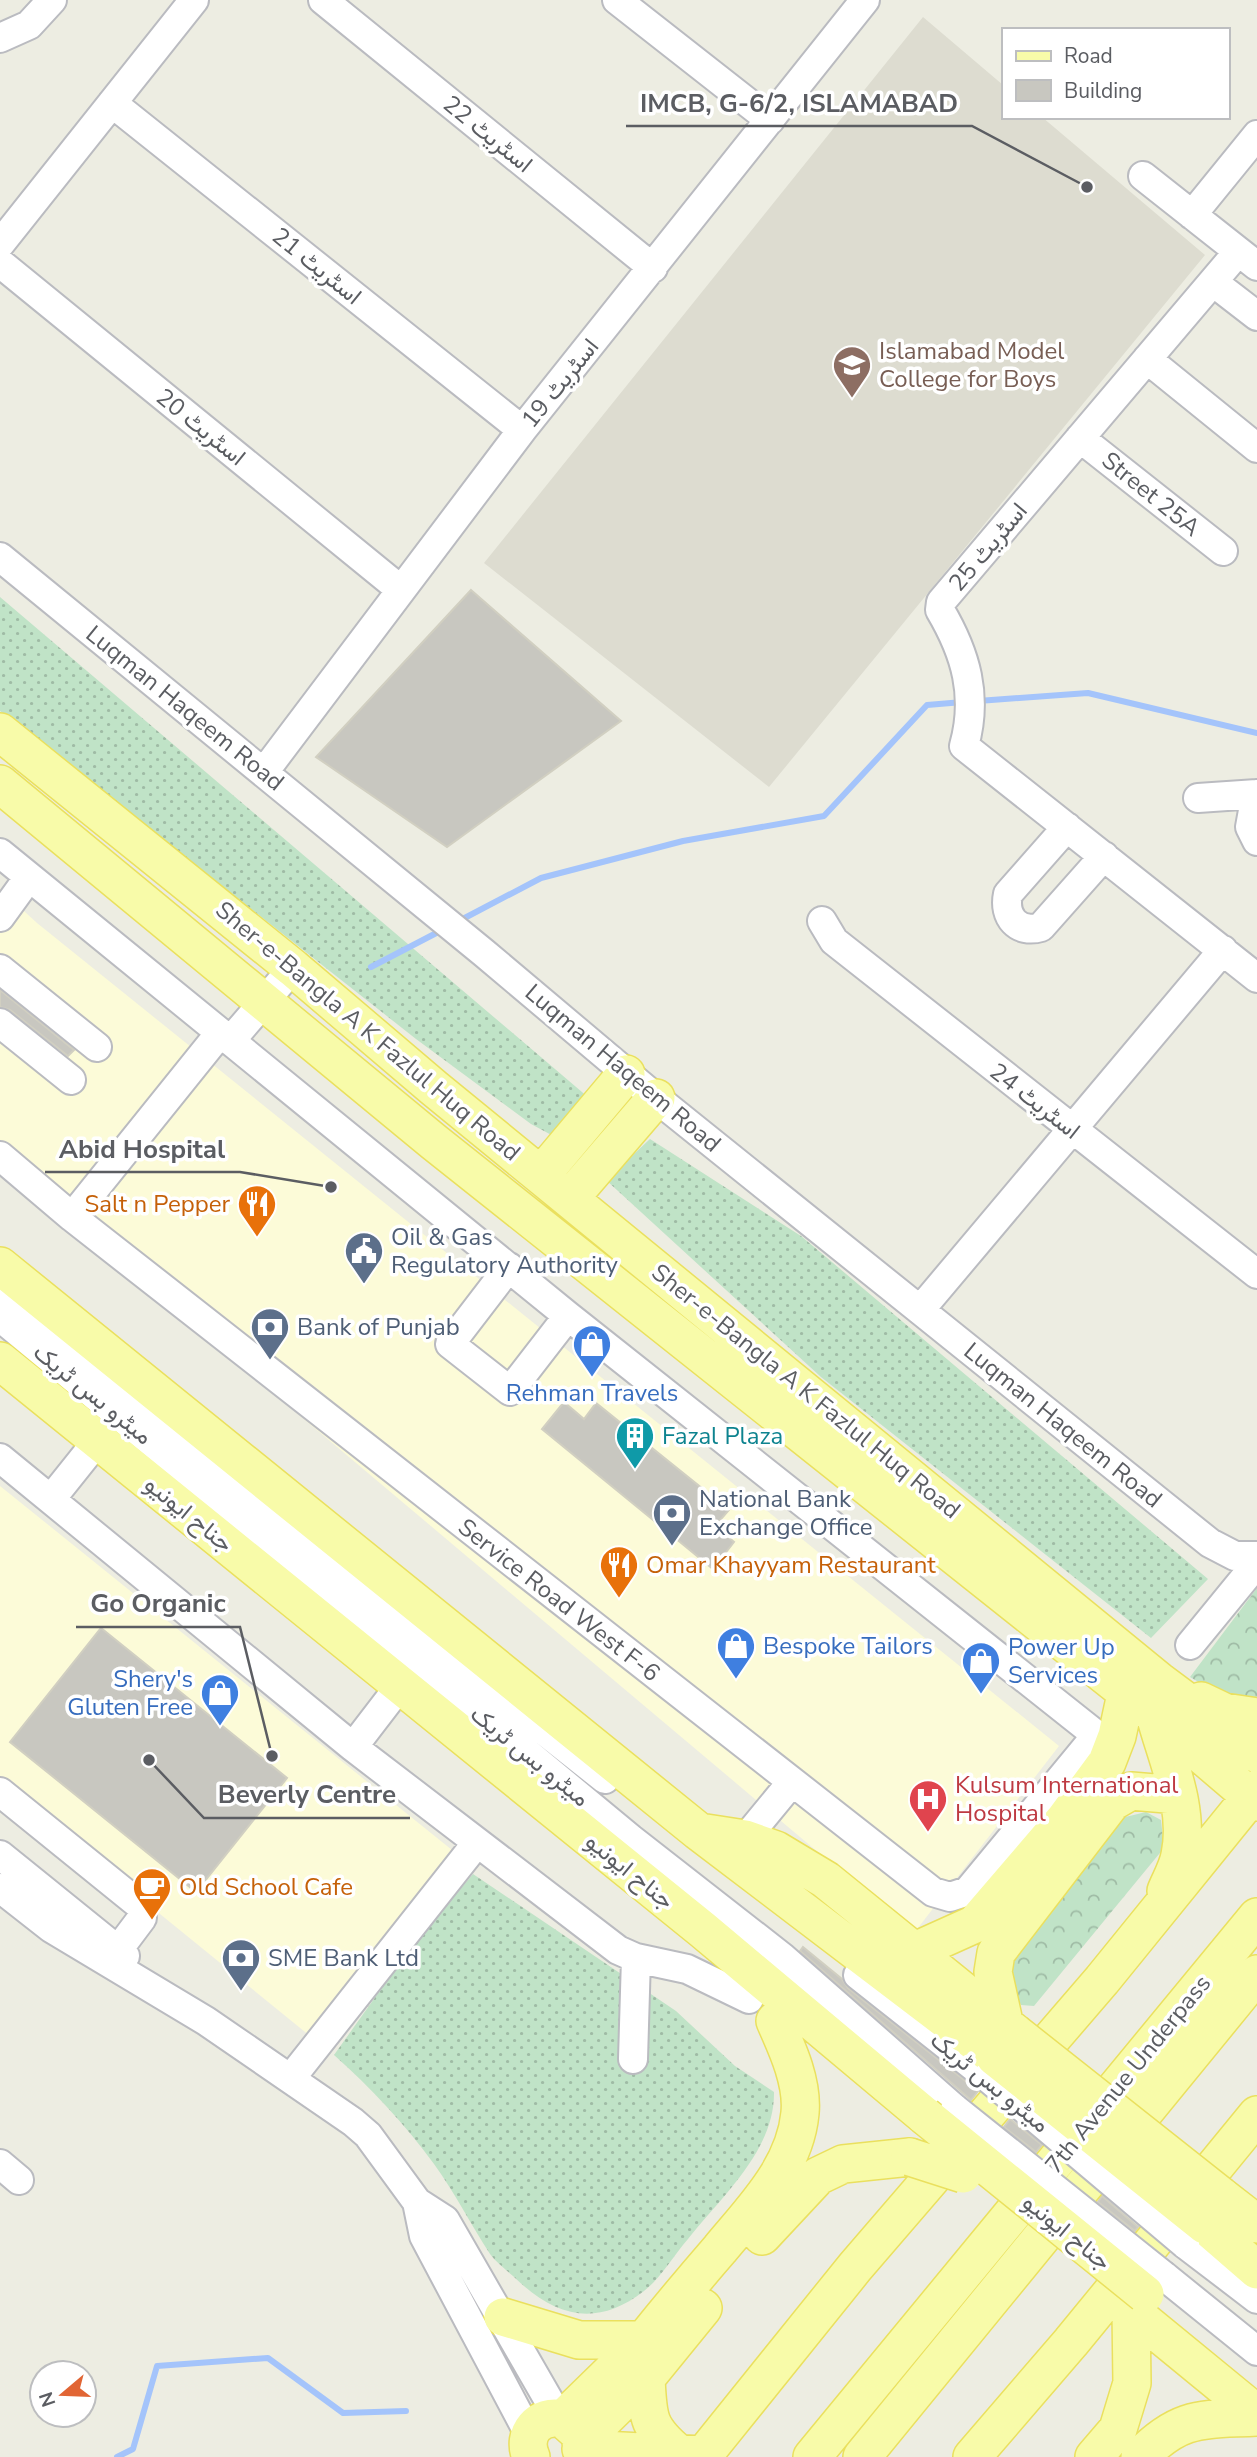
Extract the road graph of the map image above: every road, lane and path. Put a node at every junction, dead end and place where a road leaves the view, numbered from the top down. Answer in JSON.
{"nodes":[{"id":1,"x":52,"y":0,"type":"edge"},
{"id":2,"x":194,"y":0,"type":"edge"},
{"id":3,"x":323,"y":0,"type":"edge"},
{"id":4,"x":617,"y":0,"type":"edge"},
{"id":5,"x":864,"y":0,"type":"edge"},
{"id":6,"x":0,"y":38,"type":"edge"},
{"id":7,"x":112,"y":103,"type":"junction"},
{"id":8,"x":770,"y":120,"type":"junction"},
{"id":9,"x":1257,"y":135,"type":"edge"},
{"id":10,"x":1143,"y":176,"type":"dead end"},
{"id":11,"x":1192,"y":215,"type":"junction"},
{"id":12,"x":0,"y":244,"type":"edge"},
{"id":13,"x":1248,"y":259,"type":"edge"},
{"id":14,"x":0,"y":263,"type":"edge"},
{"id":15,"x":653,"y":268,"type":"junction"},
{"id":16,"x":1213,"y":282,"type":"junction"},
{"id":17,"x":1257,"y":316,"type":"edge"},
{"id":18,"x":1147,"y":359,"type":"junction"},
{"id":19,"x":522,"y":430,"type":"junction"},
{"id":20,"x":1080,"y":438,"type":"junction"},
{"id":21,"x":1257,"y":448,"type":"edge"},
{"id":22,"x":1223,"y":551,"type":"dead end"},
{"id":23,"x":0,"y":557,"type":"edge"},
{"id":24,"x":401,"y":590,"type":"junction"},
{"id":25,"x":0,"y":732,"type":"edge"},
{"id":26,"x":264,"y":772,"type":"junction"},
{"id":27,"x":0,"y":784,"type":"edge"},
{"id":28,"x":1257,"y":794,"type":"edge"},
{"id":29,"x":1198,"y":798,"type":"dead end"},
{"id":30,"x":1067,"y":827,"type":"junction"},
{"id":31,"x":1257,"y":841,"type":"edge"},
{"id":32,"x":0,"y":853,"type":"edge"},
{"id":33,"x":1104,"y":856,"type":"junction"},
{"id":34,"x":29,"y":877,"type":"junction"},
{"id":35,"x":0,"y":917,"type":"edge"},
{"id":36,"x":822,"y":921,"type":"dead end"},
{"id":37,"x":1223,"y":950,"type":"junction"},
{"id":38,"x":293,"y":968,"type":"junction"},
{"id":39,"x":0,"y":969,"type":"edge"},
{"id":40,"x":1257,"y":978,"type":"edge"},
{"id":41,"x":263,"y":1004,"type":"junction"},
{"id":42,"x":0,"y":1023,"type":"edge"},
{"id":43,"x":226,"y":1037,"type":"junction"},
{"id":44,"x":97,"y":1048,"type":"dead end"},
{"id":45,"x":626,"y":1073,"type":"junction"},
{"id":46,"x":71,"y":1080,"type":"dead end"},
{"id":47,"x":656,"y":1098,"type":"junction"},
{"id":48,"x":1070,"y":1129,"type":"junction"},
{"id":49,"x":0,"y":1156,"type":"edge"},
{"id":50,"x":542,"y":1174,"type":"junction"},
{"id":51,"x":571,"y":1197,"type":"junction"},
{"id":52,"x":72,"y":1217,"type":"junction"},
{"id":53,"x":0,"y":1265,"type":"edge"},
{"id":54,"x":509,"y":1267,"type":"junction"},
{"id":55,"x":1257,"y":1274,"type":"edge"},
{"id":56,"x":0,"y":1290,"type":"edge"},
{"id":57,"x":920,"y":1310,"type":"junction"},
{"id":58,"x":568,"y":1316,"type":"junction"},
{"id":59,"x":0,"y":1317,"type":"edge"},
{"id":60,"x":0,"y":1361,"type":"edge"},
{"id":61,"x":99,"y":1439,"type":"junction"},
{"id":62,"x":0,"y":1458,"type":"edge"},
{"id":63,"x":51,"y":1499,"type":"junction"},
{"id":64,"x":1257,"y":1556,"type":"edge"},
{"id":65,"x":1257,"y":1563,"type":"edge"},
{"id":66,"x":1190,"y":1645,"type":"dead end"},
{"id":67,"x":399,"y":1687,"type":"junction"},
{"id":68,"x":1126,"y":1694,"type":"junction"},
{"id":69,"x":1157,"y":1698,"type":"junction"},
{"id":70,"x":1257,"y":1717,"type":"edge"},
{"id":71,"x":1108,"y":1737,"type":"junction"},
{"id":72,"x":353,"y":1747,"type":"junction"},
{"id":73,"x":1257,"y":1754,"type":"edge"},
{"id":74,"x":791,"y":1783,"type":"junction"},
{"id":75,"x":0,"y":1792,"type":"edge"},
{"id":76,"x":1178,"y":1795,"type":"junction"},
{"id":77,"x":1255,"y":1796,"type":"edge"},
{"id":78,"x":698,"y":1831,"type":"junction"},
{"id":79,"x":745,"y":1839,"type":"junction"},
{"id":80,"x":477,"y":1844,"type":"junction"},
{"id":81,"x":0,"y":1855,"type":"edge"},
{"id":82,"x":0,"y":1888,"type":"edge"},
{"id":83,"x":1156,"y":1914,"type":"junction"},
{"id":84,"x":1257,"y":1917,"type":"edge"},
{"id":85,"x":703,"y":1930,"type":"junction"},
{"id":86,"x":118,"y":1950,"type":"junction"},
{"id":87,"x":915,"y":1951,"type":"junction"},
{"id":88,"x":635,"y":1958,"type":"junction"},
{"id":89,"x":1257,"y":1974,"type":"edge"},
{"id":90,"x":762,"y":2010,"type":"junction"},
{"id":91,"x":206,"y":2021,"type":"junction"},
{"id":92,"x":1000,"y":2048,"type":"junction"},
{"id":93,"x":633,"y":2059,"type":"dead end"},
{"id":94,"x":291,"y":2078,"type":"junction"},
{"id":95,"x":1257,"y":2115,"type":"edge"},
{"id":96,"x":926,"y":2129,"type":"junction"},
{"id":97,"x":417,"y":2202,"type":"junction"},
{"id":98,"x":1226,"y":2215,"type":"edge"},
{"id":99,"x":1257,"y":2270,"type":"edge"},
{"id":100,"x":1141,"y":2297,"type":"junction"},
{"id":101,"x":1257,"y":2299,"type":"edge"},
{"id":102,"x":503,"y":2317,"type":"junction"},
{"id":103,"x":644,"y":2340,"type":"junction"},
{"id":104,"x":1257,"y":2351,"type":"edge"},
{"id":105,"x":646,"y":2378,"type":"junction"},
{"id":106,"x":1257,"y":2384,"type":"edge"},
{"id":107,"x":1257,"y":2416,"type":"edge"},
{"id":108,"x":557,"y":2444,"type":"edge"},
{"id":109,"x":695,"y":2455,"type":"edge"},
{"id":110,"x":812,"y":2457,"type":"edge"},
{"id":111,"x":862,"y":2457,"type":"edge"},
{"id":112,"x":972,"y":2457,"type":"edge"},
{"id":113,"x":1094,"y":2457,"type":"edge"},
{"id":114,"x":1140,"y":2457,"type":"edge"}],
"edges":[{"from":1,"to":6,"type":"street"},
{"from":2,"to":7,"type":"street"},
{"from":3,"to":15,"type":"street","name":"اسٹریٹ 22"},
{"from":4,"to":8,"type":"street"},
{"from":5,"to":8,"type":"street","name":"اسٹریٹ 19"},
{"from":7,"to":12,"type":"street"},
{"from":7,"to":19,"type":"street","name":"اسٹریٹ 21"},
{"from":8,"to":15,"type":"street","name":"اسٹریٹ 19"},
{"from":9,"to":11,"type":"street"},
{"from":10,"to":11,"type":"street"},
{"from":11,"to":13,"type":"street"},
{"from":13,"to":16,"type":"street","name":"اسٹریٹ 25"},
{"from":14,"to":24,"type":"street","name":"اسٹریٹ 20"},
{"from":15,"to":19,"type":"street","name":"اسٹریٹ 19"},
{"from":16,"to":17,"type":"street"},
{"from":16,"to":18,"type":"street","name":"اسٹریٹ 25"},
{"from":18,"to":20,"type":"street","name":"اسٹریٹ 25"},
{"from":18,"to":21,"type":"street"},
{"from":19,"to":24,"type":"street","name":"اسٹریٹ 19"},
{"from":20,"to":22,"type":"street","name":"Street 25A"},
{"from":20,"to":30,"type":"street","name":"اسٹریٹ 25"},
{"from":23,"to":26,"type":"street","name":"Luqman Haqeem Road"},
{"from":24,"to":26,"type":"street","name":"اسٹریٹ 19"},
{"from":25,"to":38,"type":"main road","name":"Sher-e-Bangla A K Fazlul Huq Road"},
{"from":26,"to":45,"type":"street","name":"Luqman Haqeem Road"},
{"from":27,"to":41,"type":"main road","name":"Sher-e-Bangla A K Fazlul Huq Road"},
{"from":28,"to":29,"type":"street"},
{"from":28,"to":31,"type":"street"},
{"from":30,"to":33,"type":"street","name":"اسٹریٹ 25"},
{"from":30,"to":33,"type":"street"},
{"from":32,"to":34,"type":"street"},
{"from":33,"to":37,"type":"street","name":"اسٹریٹ 25"},
{"from":34,"to":35,"type":"street"},
{"from":34,"to":43,"type":"street"},
{"from":36,"to":48,"type":"street","name":"اسٹریٹ 24"},
{"from":37,"to":40,"type":"street","name":"اسٹریٹ 25"},
{"from":37,"to":48,"type":"street"},
{"from":38,"to":41,"type":"street"},
{"from":38,"to":50,"type":"main road","name":"Sher-e-Bangla A K Fazlul Huq Road"},
{"from":39,"to":44,"type":"street"},
{"from":41,"to":43,"type":"street"},
{"from":41,"to":68,"type":"main road","name":"Sher-e-Bangla A K Fazlul Huq Road"},
{"from":42,"to":46,"type":"street"},
{"from":43,"to":52,"type":"street"},
{"from":43,"to":54,"type":"street"},
{"from":45,"to":47,"type":"street","name":"Luqman Haqeem Road"},
{"from":45,"to":50,"type":"main road"},
{"from":47,"to":51,"type":"main road"},
{"from":47,"to":57,"type":"street","name":"Luqman Haqeem Road"},
{"from":48,"to":55,"type":"street","name":"اسٹریٹ 24"},
{"from":48,"to":57,"type":"street"},
{"from":49,"to":52,"type":"street","name":"Service Road West F-6"},
{"from":50,"to":51,"type":"main road","name":"Sher-e-Bangla A K Fazlul Huq Road"},
{"from":51,"to":69,"type":"main road","name":"Sher-e-Bangla A K Fazlul Huq Road"},
{"from":52,"to":74,"type":"street","name":"Service Road West F-6"},
{"from":53,"to":78,"type":"main road"},
{"from":54,"to":58,"type":"street"},
{"from":54,"to":58,"type":"street"},
{"from":56,"to":92,"type":"street","name":"میٹرو بس ٹریک"},
{"from":57,"to":64,"type":"street","name":"Luqman Haqeem Road"},
{"from":58,"to":71,"type":"street"},
{"from":59,"to":96,"type":"street","name":"میٹرو بس ٹریک"},
{"from":60,"to":61,"type":"main road","name":"جناح ایونیو"},
{"from":61,"to":63,"type":"street"},
{"from":61,"to":67,"type":"main road","name":"جناح ایونیو"},
{"from":62,"to":63,"type":"street"},
{"from":63,"to":72,"type":"street"},
{"from":65,"to":66,"type":"street"},
{"from":67,"to":72,"type":"street"},
{"from":67,"to":85,"type":"main road","name":"جناح ایونیو"},
{"from":68,"to":69,"type":"main road","name":"Sher-e-Bangla A K Fazlul Huq Road"},
{"from":68,"to":71,"type":"main road"},
{"from":69,"to":70,"type":"main road"},
{"from":69,"to":73,"type":"main road","name":"Sher-e-Bangla A K Fazlul Huq Road"},
{"from":69,"to":76,"type":"main road"},
{"from":69,"to":77,"type":"main road","name":"Sher-e-Bangla A K Fazlul Huq Road"},
{"from":71,"to":74,"type":"street","name":"Service Road West F-6"},
{"from":71,"to":87,"type":"main road"},
{"from":72,"to":80,"type":"street"},
{"from":74,"to":79,"type":"street"},
{"from":75,"to":86,"type":"street"},
{"from":76,"to":83,"type":"main road"},
{"from":76,"to":92,"type":"main road"},
{"from":77,"to":83,"type":"main road"},
{"from":78,"to":79,"type":"main road"},
{"from":78,"to":92,"type":"main road"},
{"from":79,"to":87,"type":"main road"},
{"from":80,"to":88,"type":"street"},
{"from":80,"to":94,"type":"street"},
{"from":81,"to":86,"type":"street"},
{"from":82,"to":91,"type":"street"},
{"from":83,"to":109,"type":"main road"},
{"from":84,"to":110,"type":"main road","name":"7th Avenue Underpass"},
{"from":85,"to":90,"type":"main road"},
{"from":85,"to":96,"type":"main road","name":"جناح ایونیو"},
{"from":86,"to":91,"type":"street"},
{"from":87,"to":92,"type":"main road"},
{"from":88,"to":90,"type":"street"},
{"from":88,"to":93,"type":"street"},
{"from":89,"to":111,"type":"main road","name":"7th Avenue Underpass"},
{"from":90,"to":96,"type":"main road"},
{"from":90,"to":103,"type":"main road"},
{"from":91,"to":94,"type":"street"},
{"from":92,"to":98,"type":"main road","bridge":true},
{"from":94,"to":97,"type":"street"},
{"from":95,"to":112,"type":"main road"},
{"from":96,"to":100,"type":"main road","name":"جناح ایونیو","bridge":true},
{"from":96,"to":100,"type":"main road","bridge":true},
{"from":96,"to":105,"type":"main road"},
{"from":97,"to":102,"type":"street"},
{"from":97,"to":108,"type":"street"},
{"from":98,"to":99,"type":"main road"},
{"from":98,"to":101,"type":"street"},
{"from":100,"to":104,"type":"street"},
{"from":100,"to":106,"type":"main road","name":"جناح ایونیو"},
{"from":100,"to":107,"type":"main road"},
{"from":100,"to":113,"type":"main road"},
{"from":102,"to":103,"type":"main road"},
{"from":102,"to":108,"type":"street"},
{"from":103,"to":108,"type":"main road"},
{"from":105,"to":108,"type":"main road"},
{"from":105,"to":109,"type":"main road"},
{"from":107,"to":114,"type":"main road"},
{"from":108,"to":109,"type":"main road"}]}
